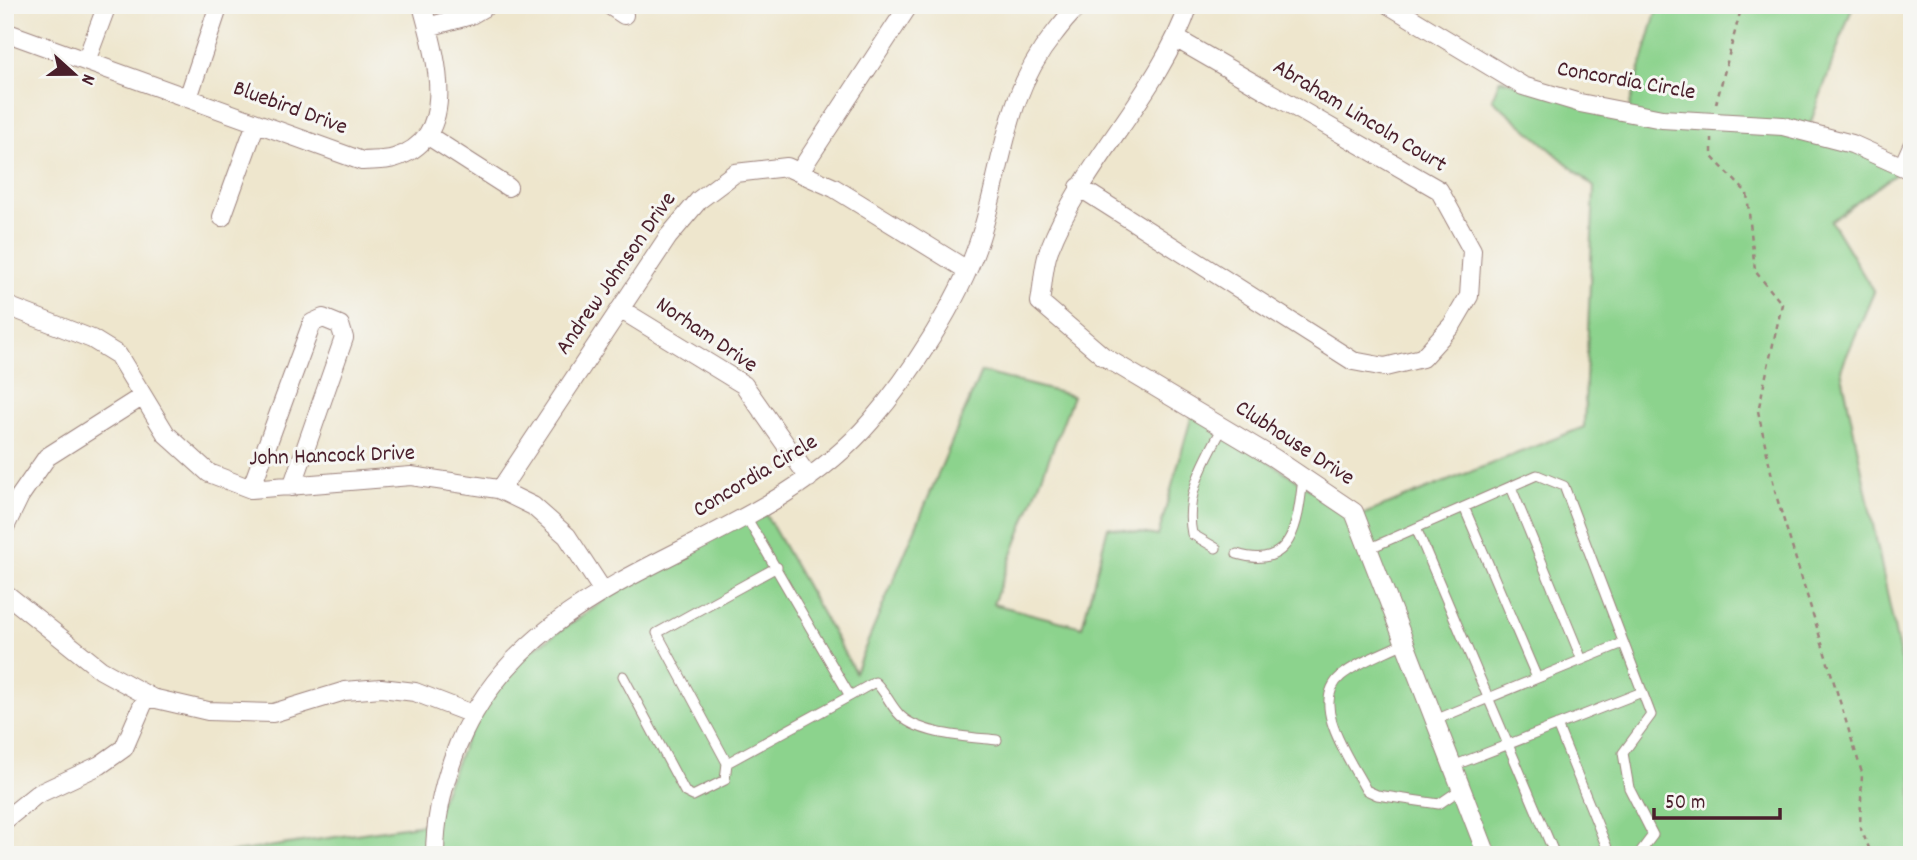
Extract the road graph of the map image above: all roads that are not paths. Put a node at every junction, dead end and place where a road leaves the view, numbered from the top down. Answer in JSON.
{"nodes":[{"id":1,"x":107,"y":5,"type":"edge"},
{"id":2,"x":219,"y":5,"type":"edge"},
{"id":3,"x":422,"y":5,"type":"edge"},
{"id":4,"x":488,"y":5,"type":"edge"},
{"id":5,"x":909,"y":5,"type":"edge"},
{"id":6,"x":1081,"y":5,"type":"edge"},
{"id":7,"x":1189,"y":5,"type":"edge"},
{"id":8,"x":1389,"y":5,"type":"edge"},
{"id":9,"x":428,"y":27,"type":"junction"},
{"id":10,"x":5,"y":32,"type":"edge"},
{"id":11,"x":1177,"y":38,"type":"junction"},
{"id":12,"x":86,"y":61,"type":"junction"},
{"id":13,"x":188,"y":98,"type":"junction"},
{"id":14,"x":256,"y":123,"type":"junction"},
{"id":15,"x":428,"y":135,"type":"junction"},
{"id":16,"x":1912,"y":146,"type":"edge"},
{"id":17,"x":1907,"y":168,"type":"edge"},
{"id":18,"x":800,"y":171,"type":"junction"},
{"id":19,"x":508,"y":187,"type":"dead end"},
{"id":20,"x":1079,"y":187,"type":"junction"},
{"id":21,"x":222,"y":217,"type":"dead end"},
{"id":22,"x":967,"y":270,"type":"junction"},
{"id":23,"x":5,"y":305,"type":"edge"},
{"id":24,"x":620,"y":309,"type":"junction"},
{"id":25,"x":143,"y":396,"type":"junction"},
{"id":26,"x":1223,"y":428,"type":"junction"},
{"id":27,"x":1303,"y":477,"type":"junction"},
{"id":28,"x":809,"y":478,"type":"junction"},
{"id":29,"x":1511,"y":486,"type":"junction"},
{"id":30,"x":292,"y":487,"type":"junction"},
{"id":31,"x":251,"y":489,"type":"junction"},
{"id":32,"x":500,"y":490,"type":"junction"},
{"id":33,"x":1464,"y":507,"type":"junction"},
{"id":34,"x":746,"y":515,"type":"junction"},
{"id":35,"x":5,"y":527,"type":"edge"},
{"id":36,"x":1416,"y":528,"type":"junction"},
{"id":37,"x":1216,"y":548,"type":"dead end"},
{"id":38,"x":1368,"y":550,"type":"junction"},
{"id":39,"x":1237,"y":554,"type":"dead end"},
{"id":40,"x":777,"y":566,"type":"junction"},
{"id":41,"x":603,"y":591,"type":"junction"},
{"id":42,"x":5,"y":593,"type":"edge"},
{"id":43,"x":1404,"y":643,"type":"junction"},
{"id":44,"x":1623,"y":643,"type":"junction"},
{"id":45,"x":1582,"y":660,"type":"junction"},
{"id":46,"x":623,"y":676,"type":"dead end"},
{"id":47,"x":1537,"y":678,"type":"junction"},
{"id":48,"x":1642,"y":692,"type":"junction"},
{"id":49,"x":147,"y":695,"type":"junction"},
{"id":50,"x":850,"y":696,"type":"junction"},
{"id":51,"x":1486,"y":699,"type":"junction"},
{"id":52,"x":472,"y":714,"type":"junction"},
{"id":53,"x":1435,"y":720,"type":"junction"},
{"id":54,"x":1557,"y":725,"type":"junction"},
{"id":55,"x":997,"y":740,"type":"dead end"},
{"id":56,"x":1508,"y":744,"type":"junction"},
{"id":57,"x":727,"y":763,"type":"junction"},
{"id":58,"x":1453,"y":766,"type":"junction"},
{"id":59,"x":1461,"y":789,"type":"junction"},
{"id":60,"x":5,"y":820,"type":"edge"},
{"id":61,"x":435,"y":855,"type":"edge"},
{"id":62,"x":1487,"y":855,"type":"edge"},
{"id":63,"x":1555,"y":855,"type":"edge"},
{"id":64,"x":1610,"y":855,"type":"edge"},
{"id":65,"x":1638,"y":855,"type":"edge"}],
"edges":[{"from":1,"to":12,"type":"street"},
{"from":2,"to":13,"type":"street"},
{"from":3,"to":9,"type":"street"},
{"from":4,"to":9,"type":"street"},
{"from":5,"to":18,"type":"street"},
{"from":6,"to":22,"type":"street","name":"Concordia Circle"},
{"from":7,"to":11,"type":"street"},
{"from":8,"to":17,"type":"street","name":"Concordia Circle"},
{"from":9,"to":15,"type":"street"},
{"from":10,"to":12,"type":"street","name":"Bluebird Drive"},
{"from":11,"to":20,"type":"street"},
{"from":11,"to":20,"type":"street","name":"Abraham Lincoln Court"},
{"from":12,"to":13,"type":"street","name":"Bluebird Drive"},
{"from":13,"to":14,"type":"street","name":"Bluebird Drive"},
{"from":14,"to":15,"type":"street","name":"Bluebird Drive"},
{"from":14,"to":21,"type":"street"},
{"from":15,"to":19,"type":"street"},
{"from":16,"to":17,"type":"street"},
{"from":18,"to":22,"type":"street","name":"Andrew Johnson Drive"},
{"from":18,"to":24,"type":"street","name":"Andrew Johnson Drive"},
{"from":20,"to":26,"type":"street","name":"Clubhouse Drive"},
{"from":22,"to":28,"type":"street","name":"Concordia Circle"},
{"from":23,"to":25,"type":"street","name":"John Hancock Drive"},
{"from":24,"to":28,"type":"street","name":"Norham Drive"},
{"from":24,"to":32,"type":"street","name":"Andrew Johnson Drive"},
{"from":25,"to":31,"type":"street","name":"John Hancock Drive"},
{"from":25,"to":35,"type":"street"},
{"from":26,"to":27,"type":"street","name":"Clubhouse Drive"},
{"from":26,"to":37,"type":"lane"},
{"from":27,"to":38,"type":"street","name":"Clubhouse Drive"},
{"from":27,"to":39,"type":"lane"},
{"from":28,"to":34,"type":"street","name":"Concordia Circle"},
{"from":29,"to":33,"type":"lane"},
{"from":29,"to":44,"type":"lane"},
{"from":29,"to":45,"type":"lane"},
{"from":30,"to":31,"type":"street","name":"John Hancock Drive"},
{"from":30,"to":31,"type":"street"},
{"from":30,"to":32,"type":"street","name":"John Hancock Drive"},
{"from":32,"to":41,"type":"street","name":"John Hancock Drive"},
{"from":33,"to":36,"type":"lane"},
{"from":33,"to":47,"type":"lane"},
{"from":34,"to":40,"type":"lane"},
{"from":34,"to":41,"type":"street","name":"Concordia Circle"},
{"from":36,"to":38,"type":"lane"},
{"from":36,"to":51,"type":"lane"},
{"from":38,"to":43,"type":"street","name":"Clubhouse Drive"},
{"from":40,"to":50,"type":"lane"},
{"from":40,"to":57,"type":"lane"},
{"from":41,"to":52,"type":"street","name":"Concordia Circle"},
{"from":42,"to":49,"type":"street"},
{"from":43,"to":53,"type":"street","name":"Clubhouse Drive"},
{"from":43,"to":59,"type":"lane"},
{"from":44,"to":45,"type":"lane"},
{"from":44,"to":48,"type":"lane"},
{"from":45,"to":47,"type":"lane"},
{"from":46,"to":57,"type":"lane"},
{"from":47,"to":51,"type":"lane"},
{"from":48,"to":54,"type":"lane"},
{"from":48,"to":65,"type":"lane"},
{"from":49,"to":52,"type":"street"},
{"from":49,"to":60,"type":"street"},
{"from":50,"to":55,"type":"lane"},
{"from":50,"to":57,"type":"lane"},
{"from":51,"to":53,"type":"lane"},
{"from":51,"to":56,"type":"lane"},
{"from":52,"to":61,"type":"street","name":"Concordia Circle"},
{"from":53,"to":58,"type":"street","name":"Clubhouse Drive"},
{"from":54,"to":56,"type":"lane"},
{"from":54,"to":64,"type":"lane"},
{"from":56,"to":58,"type":"lane"},
{"from":56,"to":63,"type":"lane"},
{"from":58,"to":59,"type":"street","name":"Clubhouse Drive"},
{"from":59,"to":62,"type":"street","name":"Clubhouse Drive"}]}
